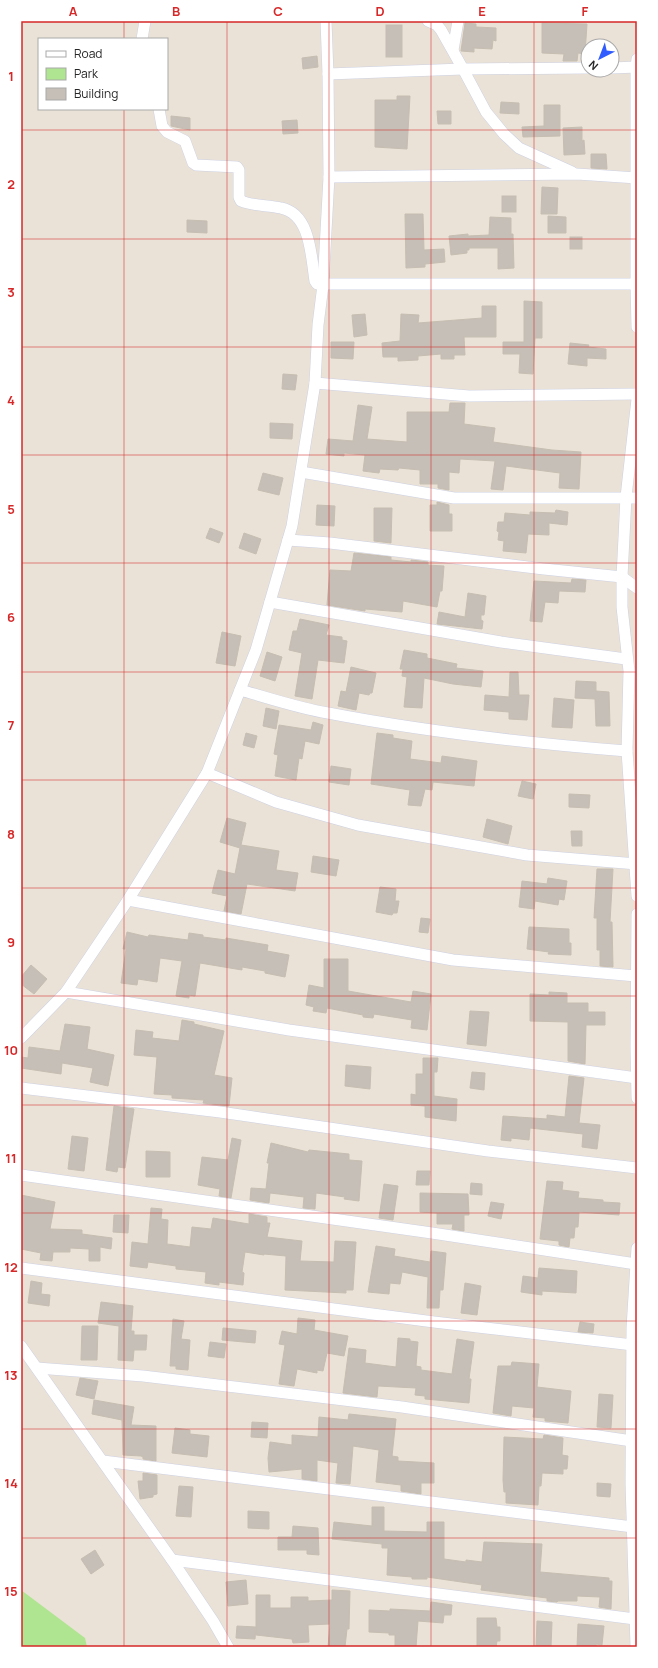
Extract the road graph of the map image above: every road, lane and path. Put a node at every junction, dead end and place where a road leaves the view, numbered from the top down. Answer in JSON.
{"nodes":[{"id":1,"x":144,"y":21,"type":"edge"},
{"id":2,"x":326,"y":21,"type":"edge"},
{"id":3,"x":428,"y":21,"type":"edge"},
{"id":4,"x":458,"y":21,"type":"edge"},
{"id":5,"x":142,"y":38,"type":"edge"},
{"id":6,"x":453,"y":50,"type":"junction"},
{"id":7,"x":636,"y":65,"type":"edge"},
{"id":8,"x":620,"y":67,"type":"edge"},
{"id":9,"x":580,"y":68,"type":"edge"},
{"id":10,"x":464,"y":69,"type":"junction"},
{"id":11,"x":328,"y":74,"type":"junction"},
{"id":12,"x":159,"y":110,"type":"edge"},
{"id":13,"x":576,"y":174,"type":"junction"},
{"id":14,"x":328,"y":177,"type":"junction"},
{"id":15,"x":637,"y":178,"type":"edge"},
{"id":16,"x":636,"y":272,"type":"edge"},
{"id":17,"x":636,"y":284,"type":"junction"},
{"id":18,"x":323,"y":285,"type":"junction"},
{"id":19,"x":637,"y":327,"type":"edge"},
{"id":20,"x":315,"y":383,"type":"junction"},
{"id":21,"x":637,"y":394,"type":"edge"},
{"id":22,"x":637,"y":399,"type":"edge"},
{"id":23,"x":301,"y":472,"type":"junction"},
{"id":24,"x":632,"y":498,"type":"edge"},
{"id":25,"x":288,"y":540,"type":"junction"},
{"id":26,"x":622,"y":577,"type":"junction"},
{"id":27,"x":637,"y":588,"type":"edge"},
{"id":28,"x":270,"y":602,"type":"junction"},
{"id":29,"x":626,"y":659,"type":"junction"},
{"id":30,"x":633,"y":671,"type":"edge"},
{"id":31,"x":240,"y":690,"type":"junction"},
{"id":32,"x":627,"y":751,"type":"junction"},
{"id":33,"x":207,"y":773,"type":"junction"},
{"id":34,"x":633,"y":782,"type":"edge"},
{"id":35,"x":636,"y":864,"type":"edge"},
{"id":36,"x":637,"y":896,"type":"edge"},
{"id":37,"x":128,"y":900,"type":"junction"},
{"id":38,"x":637,"y":914,"type":"edge"},
{"id":39,"x":637,"y":956,"type":"edge"},
{"id":40,"x":636,"y":976,"type":"edge"},
{"id":41,"x":66,"y":992,"type":"junction"},
{"id":42,"x":21,"y":1038,"type":"edge"},
{"id":43,"x":636,"y":1048,"type":"edge"},
{"id":44,"x":637,"y":1078,"type":"edge"},
{"id":45,"x":21,"y":1088,"type":"edge"},
{"id":46,"x":637,"y":1098,"type":"edge"},
{"id":47,"x":637,"y":1168,"type":"edge"},
{"id":48,"x":21,"y":1175,"type":"edge"},
{"id":49,"x":637,"y":1248,"type":"edge"},
{"id":50,"x":636,"y":1264,"type":"junction"},
{"id":51,"x":21,"y":1268,"type":"edge"},
{"id":52,"x":635,"y":1328,"type":"edge"},
{"id":53,"x":633,"y":1345,"type":"junction"},
{"id":54,"x":21,"y":1346,"type":"edge"},
{"id":55,"x":37,"y":1368,"type":"junction"},
{"id":56,"x":632,"y":1441,"type":"junction"},
{"id":57,"x":103,"y":1461,"type":"junction"},
{"id":58,"x":633,"y":1527,"type":"junction"},
{"id":59,"x":636,"y":1550,"type":"edge"},
{"id":60,"x":172,"y":1560,"type":"junction"},
{"id":61,"x":635,"y":1619,"type":"junction"},
{"id":62,"x":637,"y":1633,"type":"edge"},
{"id":63,"x":228,"y":1647,"type":"edge"},
{"id":64,"x":636,"y":1647,"type":"edge"}],
"edges":[{"from":1,"to":5,"type":"street"},
{"from":2,"to":11,"type":"street"},
{"from":3,"to":6,"type":"street"},
{"from":4,"to":6,"type":"street"},
{"from":6,"to":10,"type":"street"},
{"from":7,"to":8,"type":"street"},
{"from":7,"to":15,"type":"street"},
{"from":9,"to":10,"type":"street"},
{"from":10,"to":11,"type":"street"},
{"from":10,"to":13,"type":"street"},
{"from":11,"to":14,"type":"street"},
{"from":12,"to":18,"type":"street"},
{"from":13,"to":14,"type":"street"},
{"from":13,"to":15,"type":"street"},
{"from":14,"to":18,"type":"street"},
{"from":15,"to":16,"type":"street"},
{"from":16,"to":17,"type":"street"},
{"from":17,"to":18,"type":"street"},
{"from":17,"to":19,"type":"street"},
{"from":18,"to":20,"type":"street"},
{"from":20,"to":21,"type":"street"},
{"from":20,"to":23,"type":"street"},
{"from":22,"to":24,"type":"street"},
{"from":23,"to":24,"type":"street"},
{"from":23,"to":25,"type":"street"},
{"from":24,"to":26,"type":"street"},
{"from":25,"to":26,"type":"street"},
{"from":25,"to":28,"type":"street"},
{"from":26,"to":27,"type":"street"},
{"from":26,"to":29,"type":"street"},
{"from":28,"to":29,"type":"street"},
{"from":28,"to":31,"type":"street"},
{"from":29,"to":30,"type":"street"},
{"from":30,"to":32,"type":"street"},
{"from":31,"to":32,"type":"street"},
{"from":31,"to":33,"type":"street"},
{"from":32,"to":34,"type":"street"},
{"from":33,"to":35,"type":"street"},
{"from":33,"to":37,"type":"street"},
{"from":34,"to":35,"type":"street"},
{"from":35,"to":36,"type":"street"},
{"from":37,"to":40,"type":"street"},
{"from":37,"to":41,"type":"street"},
{"from":38,"to":39,"type":"street"},
{"from":39,"to":40,"type":"street"},
{"from":40,"to":43,"type":"street"},
{"from":41,"to":42,"type":"street"},
{"from":41,"to":44,"type":"street"},
{"from":43,"to":44,"type":"street"},
{"from":44,"to":46,"type":"street"},
{"from":45,"to":47,"type":"street"},
{"from":48,"to":50,"type":"street"},
{"from":49,"to":50,"type":"street"},
{"from":50,"to":52,"type":"street"},
{"from":51,"to":53,"type":"street"},
{"from":52,"to":53,"type":"street"},
{"from":53,"to":56,"type":"street"},
{"from":54,"to":55,"type":"street"},
{"from":55,"to":56,"type":"street"},
{"from":55,"to":57,"type":"street"},
{"from":56,"to":58,"type":"street"},
{"from":57,"to":58,"type":"street"},
{"from":57,"to":60,"type":"street"},
{"from":58,"to":59,"type":"street"},
{"from":59,"to":61,"type":"street"},
{"from":60,"to":61,"type":"street"},
{"from":60,"to":63,"type":"street"},
{"from":61,"to":62,"type":"street"},
{"from":62,"to":64,"type":"street"}]}
